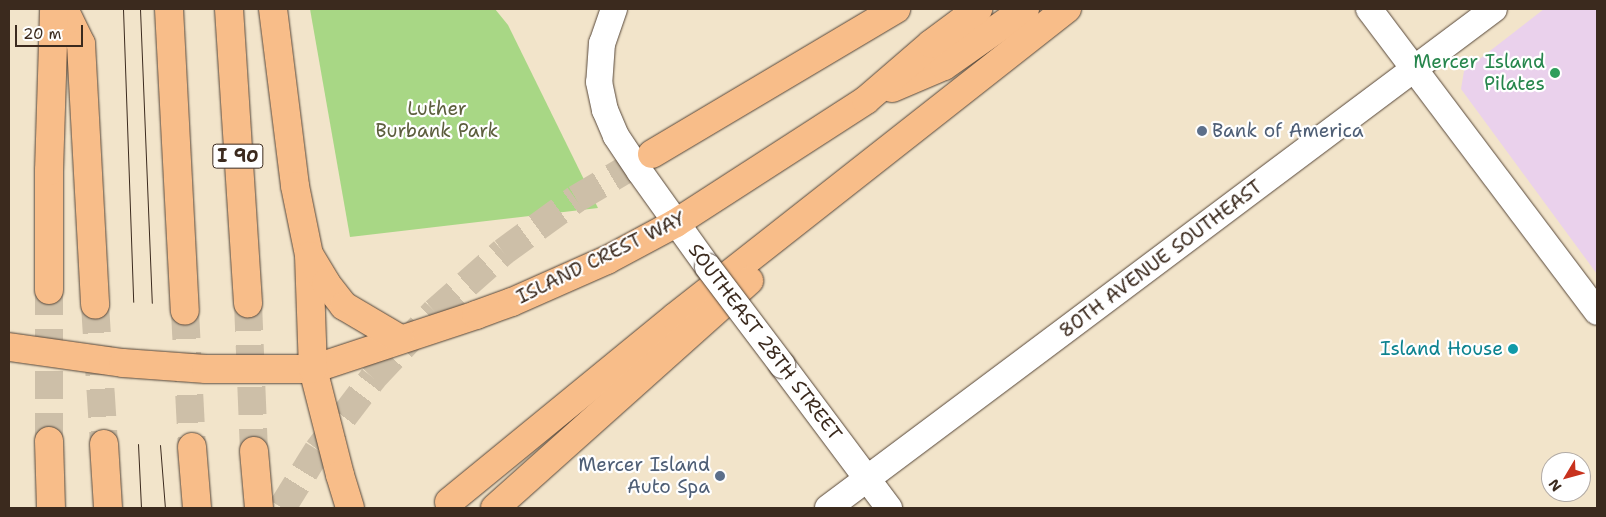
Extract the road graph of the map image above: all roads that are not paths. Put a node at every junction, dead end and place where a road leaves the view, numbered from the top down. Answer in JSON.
{"nodes":[{"id":1,"x":54,"y":9,"type":"edge"},
{"id":2,"x":64,"y":9,"type":"edge"},
{"id":3,"x":169,"y":9,"type":"edge"},
{"id":4,"x":229,"y":9,"type":"edge"},
{"id":5,"x":273,"y":9,"type":"edge"},
{"id":6,"x":614,"y":9,"type":"edge"},
{"id":7,"x":896,"y":9,"type":"edge"},
{"id":8,"x":978,"y":9,"type":"edge"},
{"id":9,"x":1025,"y":9,"type":"edge"},
{"id":10,"x":1067,"y":9,"type":"edge"},
{"id":11,"x":1369,"y":9,"type":"edge"},
{"id":12,"x":1494,"y":9,"type":"edge"},
{"id":13,"x":1414,"y":69,"type":"junction"},
{"id":14,"x":866,"y":100,"type":"junction"},
{"id":15,"x":922,"y":124,"type":"junction"},
{"id":16,"x":652,"y":154,"type":"tunnel mouth"},
{"id":17,"x":676,"y":224,"type":"junction"},
{"id":18,"x":309,"y":255,"type":"junction"},
{"id":19,"x":49,"y":290,"type":"tunnel mouth"},
{"id":20,"x":248,"y":303,"type":"tunnel mouth"},
{"id":21,"x":96,"y":305,"type":"tunnel mouth"},
{"id":22,"x":185,"y":311,"type":"tunnel mouth"},
{"id":23,"x":1597,"y":312,"type":"edge"},
{"id":24,"x":400,"y":339,"type":"junction"},
{"id":25,"x":9,"y":347,"type":"edge"},
{"id":26,"x":313,"y":369,"type":"junction"},
{"id":27,"x":49,"y":441,"type":"tunnel mouth"},
{"id":28,"x":104,"y":444,"type":"tunnel mouth"},
{"id":29,"x":192,"y":447,"type":"tunnel mouth"},
{"id":30,"x":254,"y":450,"type":"tunnel mouth"},
{"id":31,"x":867,"y":479,"type":"junction"},
{"id":32,"x":449,"y":502,"type":"dead end"},
{"id":33,"x":51,"y":508,"type":"edge"},
{"id":34,"x":108,"y":508,"type":"edge"},
{"id":35,"x":197,"y":508,"type":"edge"},
{"id":36,"x":259,"y":508,"type":"edge"},
{"id":37,"x":350,"y":508,"type":"edge"},
{"id":38,"x":496,"y":508,"type":"edge"},
{"id":39,"x":828,"y":508,"type":"edge"},
{"id":40,"x":889,"y":508,"type":"edge"}],
"edges":[{"from":1,"to":19,"type":"main road"},
{"from":2,"to":21,"type":"main road"},
{"from":3,"to":22,"type":"main road"},
{"from":4,"to":20,"type":"main road","number":"I 90"},
{"from":5,"to":18,"type":"main road"},
{"from":6,"to":17,"type":"street","name":"SOUTHEAST 28TH STREET"},
{"from":7,"to":16,"type":"main road"},
{"from":8,"to":14,"type":"main road","name":"ISLAND CREST WAY"},
{"from":9,"to":14,"type":"main road","name":"ISLAND CREST WAY"},
{"from":10,"to":15,"type":"main road"},
{"from":11,"to":13,"type":"street"},
{"from":12,"to":13,"type":"street","name":"80TH AVENUE SOUTHEAST"},
{"from":13,"to":23,"type":"street"},
{"from":13,"to":31,"type":"street","name":"80TH AVENUE SOUTHEAST"},
{"from":14,"to":17,"type":"main road","name":"ISLAND CREST WAY"},
{"from":15,"to":32,"type":"main road"},
{"from":15,"to":38,"type":"main road"},
{"from":17,"to":24,"type":"main road","name":"ISLAND CREST WAY"},
{"from":17,"to":31,"type":"street","name":"SOUTHEAST 28TH STREET","bridge":true},
{"from":18,"to":24,"type":"main road"},
{"from":18,"to":26,"type":"main road"},
{"from":24,"to":26,"type":"main road","name":"ISLAND CREST WAY"},
{"from":25,"to":26,"type":"main road","name":"ISLAND CREST WAY"},
{"from":26,"to":37,"type":"main road"},
{"from":27,"to":33,"type":"main road"},
{"from":28,"to":34,"type":"main road"},
{"from":29,"to":35,"type":"main road"},
{"from":30,"to":36,"type":"main road"},
{"from":31,"to":39,"type":"street","name":"80TH AVENUE SOUTHEAST"},
{"from":31,"to":40,"type":"street","name":"SOUTHEAST 28TH STREET"}]}
